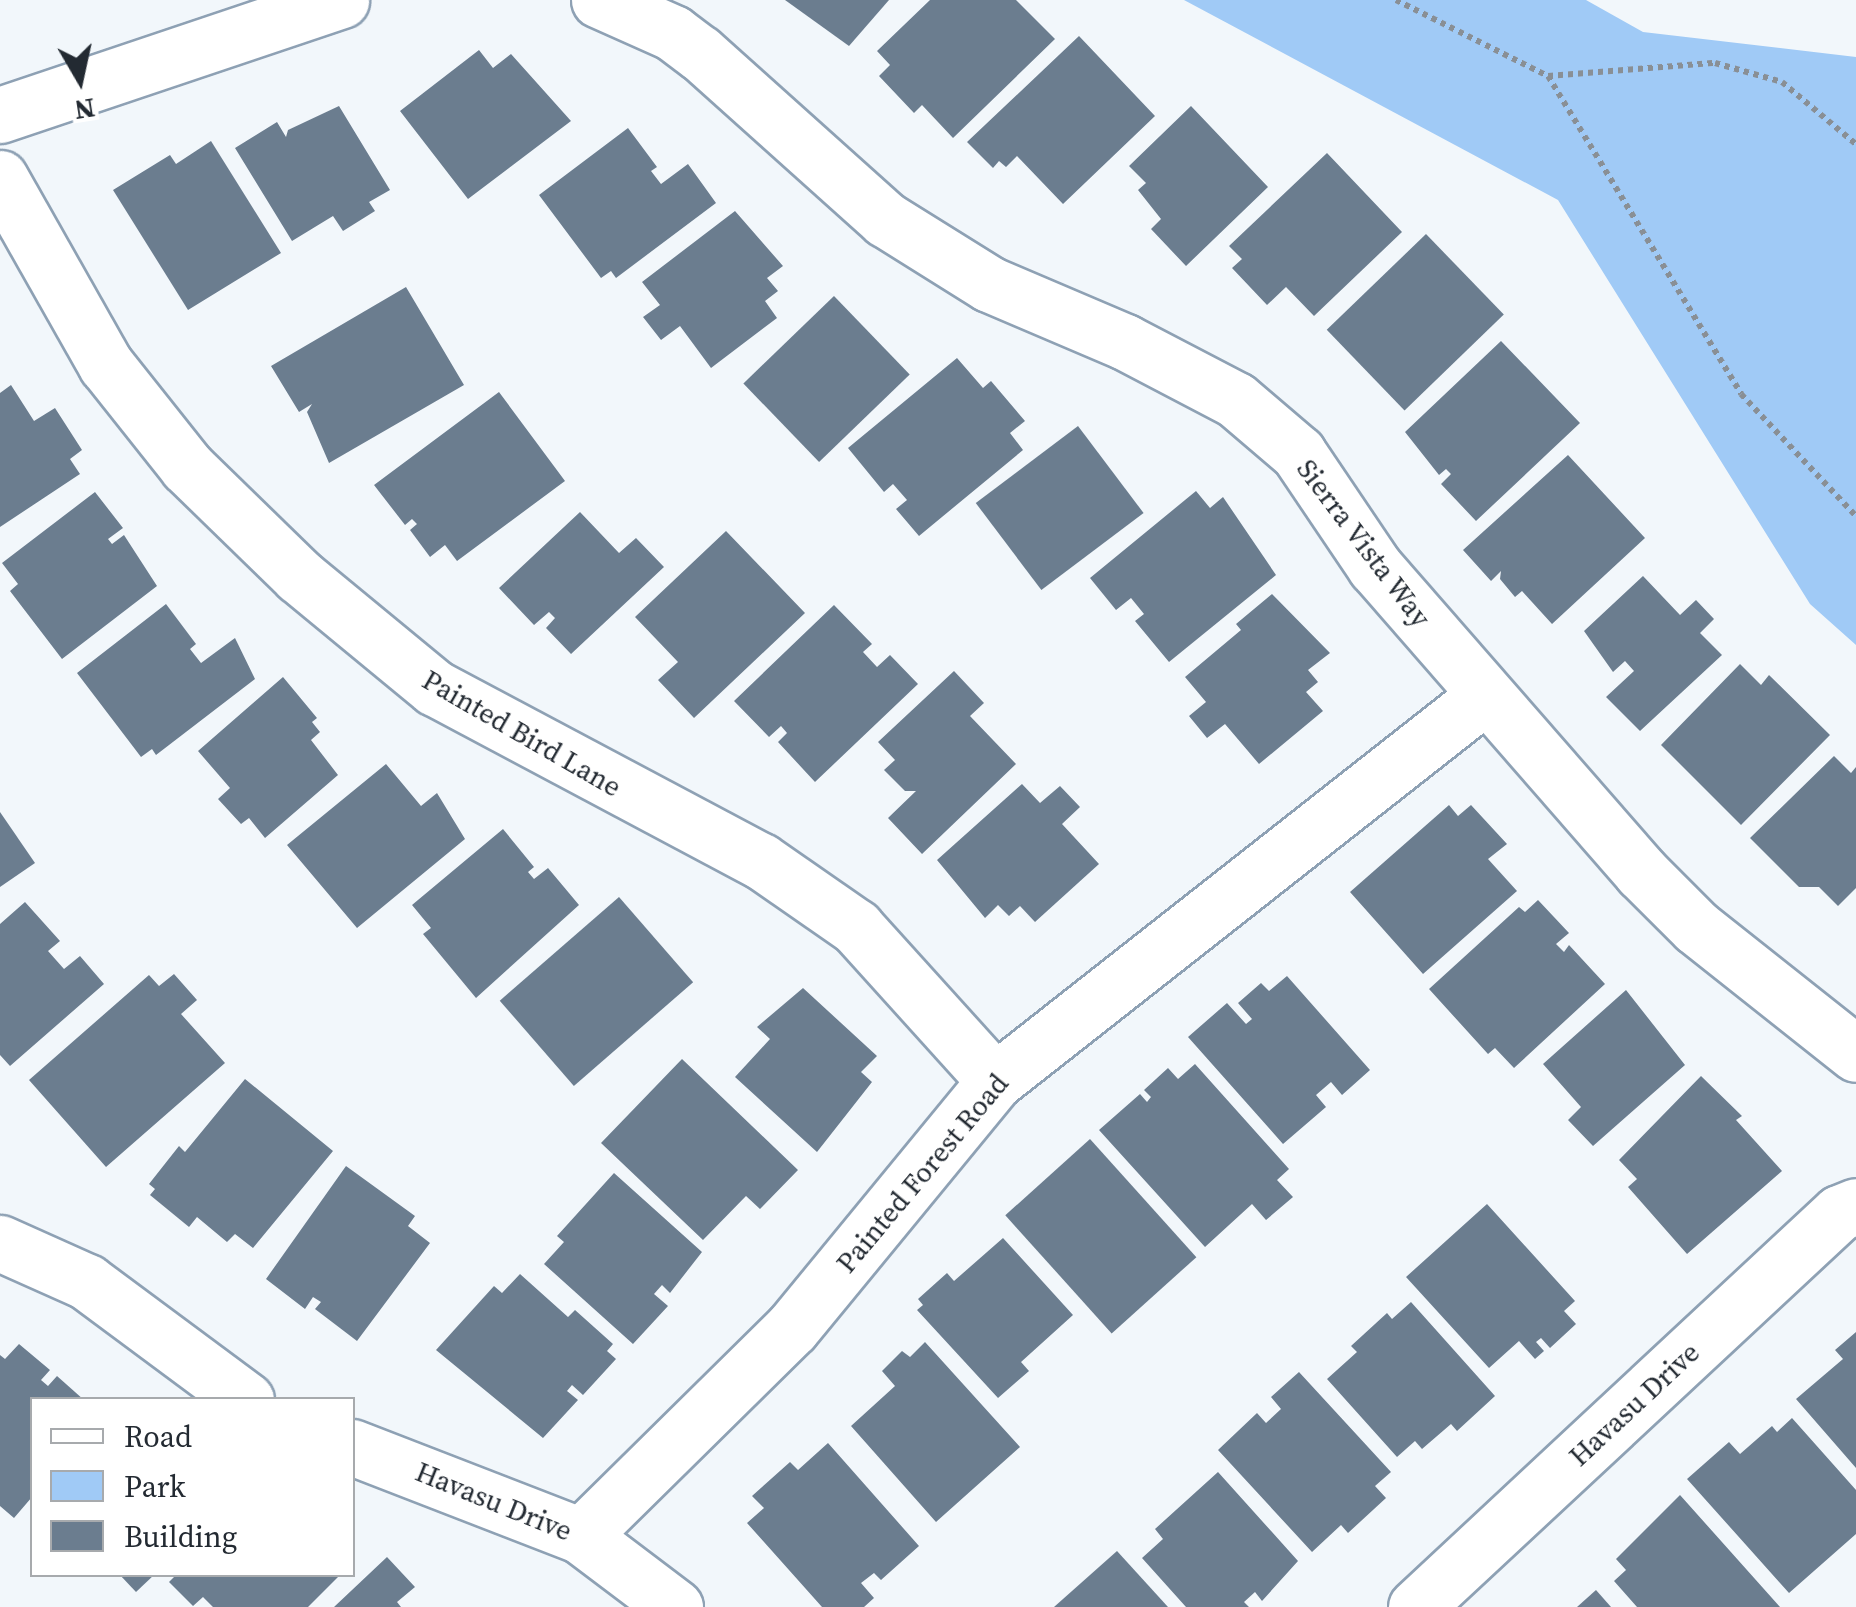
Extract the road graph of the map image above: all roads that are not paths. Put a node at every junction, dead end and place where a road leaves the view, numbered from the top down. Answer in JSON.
{"nodes":[{"id":1,"x":341,"y":0,"type":"edge"},
{"id":2,"x":599,"y":0,"type":"edge"},
{"id":3,"x":0,"y":115,"type":"edge"},
{"id":4,"x":0,"y":178,"type":"edge"},
{"id":5,"x":1484,"y":696,"type":"junction"},
{"id":6,"x":1856,"y":1054,"type":"edge"},
{"id":7,"x":995,"y":1081,"type":"junction"},
{"id":8,"x":1856,"y":1206,"type":"edge"},
{"id":9,"x":0,"y":1243,"type":"edge"},
{"id":10,"x":242,"y":1397,"type":"edge"},
{"id":11,"x":355,"y":1448,"type":"edge"},
{"id":12,"x":581,"y":1536,"type":"junction"},
{"id":13,"x":674,"y":1607,"type":"edge"},
{"id":14,"x":1416,"y":1607,"type":"edge"}],
"edges":[{"from":1,"to":3,"type":"street"},
{"from":2,"to":5,"type":"street","name":"Sierra Vista Way"},
{"from":4,"to":7,"type":"street","name":"Painted Bird Lane"},
{"from":5,"to":6,"type":"street","name":"Sierra Vista Way"},
{"from":5,"to":7,"type":"street","name":"Painted Forest Road"},
{"from":7,"to":12,"type":"street","name":"Painted Forest Road"},
{"from":8,"to":14,"type":"street","name":"Havasu Drive"},
{"from":9,"to":10,"type":"street"},
{"from":11,"to":12,"type":"street","name":"Havasu Drive"},
{"from":12,"to":13,"type":"street","name":"Havasu Drive"}]}
